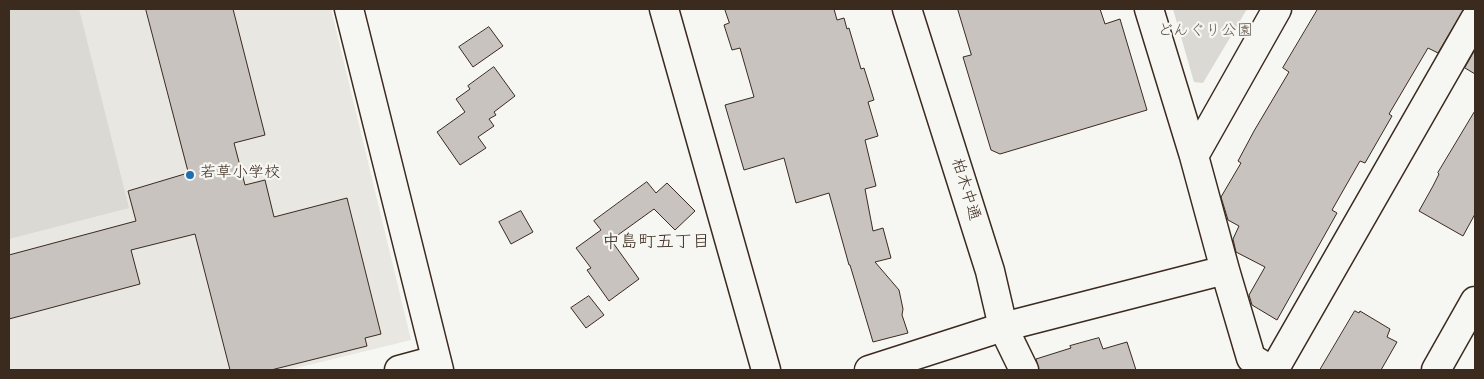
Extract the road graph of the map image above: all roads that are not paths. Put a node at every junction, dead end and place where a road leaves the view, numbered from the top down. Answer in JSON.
{"nodes":[{"id":1,"x":349,"y":9,"type":"edge"},
{"id":2,"x":664,"y":9,"type":"edge"},
{"id":3,"x":907,"y":9,"type":"edge"},
{"id":4,"x":1149,"y":9,"type":"edge"},
{"id":5,"x":1277,"y":9,"type":"edge"},
{"id":6,"x":1475,"y":19,"type":"edge"},
{"id":7,"x":1194,"y":156,"type":"junction"},
{"id":8,"x":1225,"y":270,"type":"junction"},
{"id":9,"x":1475,"y":301,"type":"edge"},
{"id":10,"x":1003,"y":327,"type":"junction"},
{"id":11,"x":438,"y":365,"type":"edge"},
{"id":12,"x":399,"y":370,"type":"edge"},
{"id":13,"x":766,"y":370,"type":"edge"},
{"id":14,"x":869,"y":370,"type":"edge"},
{"id":15,"x":1024,"y":370,"type":"edge"},
{"id":16,"x":1272,"y":370,"type":"edge"},
{"id":17,"x":1436,"y":370,"type":"edge"}],
"edges":[{"from":1,"to":11,"type":"street"},
{"from":2,"to":13,"type":"street"},
{"from":3,"to":10,"type":"street","name":"柏木中通"},
{"from":4,"to":7,"type":"street"},
{"from":5,"to":7,"type":"street"},
{"from":6,"to":16,"type":"street"},
{"from":7,"to":8,"type":"street"},
{"from":8,"to":10,"type":"street"},
{"from":8,"to":16,"type":"street"},
{"from":9,"to":17,"type":"street"},
{"from":10,"to":14,"type":"street"},
{"from":10,"to":15,"type":"street","name":"柏木中通"},
{"from":11,"to":12,"type":"street"}]}
